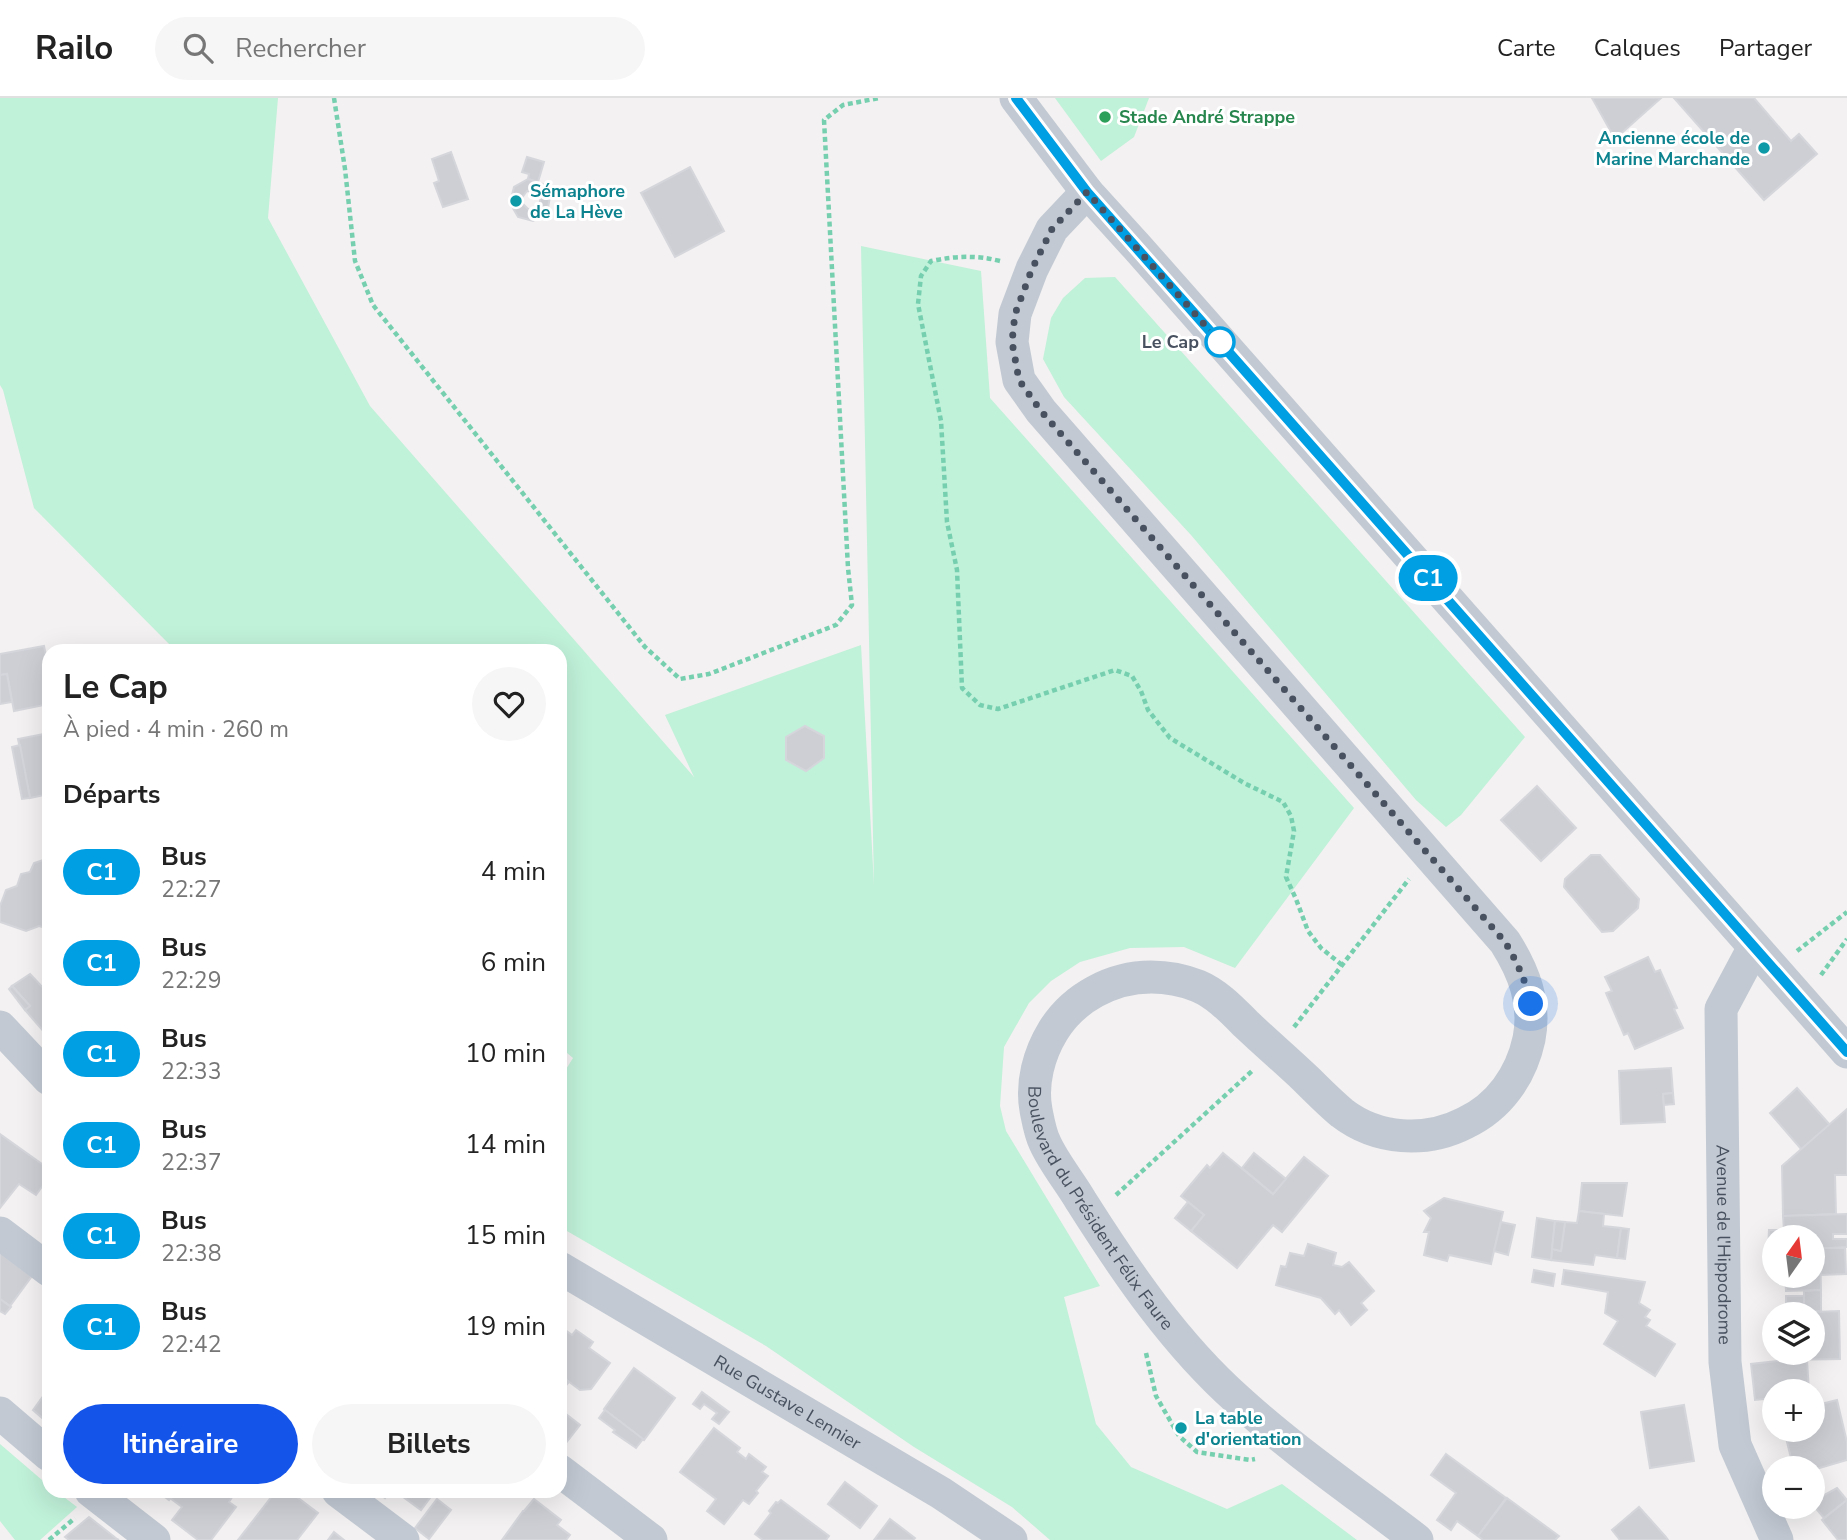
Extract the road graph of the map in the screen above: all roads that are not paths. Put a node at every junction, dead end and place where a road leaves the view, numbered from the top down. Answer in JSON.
{"nodes":[{"id":1,"x":1016,"y":98,"type":"edge"},
{"id":2,"x":1087,"y":192,"type":"junction"},
{"id":3,"x":1754,"y":947,"type":"junction"},
{"id":4,"x":0,"y":1027,"type":"edge"},
{"id":5,"x":1847,"y":1052,"type":"edge"},
{"id":6,"x":42,"y":1072,"type":"edge"},
{"id":7,"x":0,"y":1233,"type":"edge"},
{"id":8,"x":42,"y":1265,"type":"edge"},
{"id":9,"x":567,"y":1272,"type":"edge"},
{"id":10,"x":0,"y":1413,"type":"edge"},
{"id":11,"x":42,"y":1449,"type":"edge"},
{"id":12,"x":567,"y":1476,"type":"edge"},
{"id":13,"x":99,"y":1498,"type":"edge"},
{"id":14,"x":347,"y":1498,"type":"edge"},
{"id":15,"x":154,"y":1540,"type":"edge"},
{"id":16,"x":403,"y":1540,"type":"edge"},
{"id":17,"x":651,"y":1540,"type":"edge"},
{"id":18,"x":1011,"y":1540,"type":"edge"},
{"id":19,"x":1417,"y":1540,"type":"edge"},
{"id":20,"x":1777,"y":1540,"type":"edge"}],
"edges":[{"from":1,"to":2,"type":"street"},
{"from":2,"to":3,"type":"street"},
{"from":2,"to":19,"type":"street","name":"Boulevard du Président Félix Faure"},
{"from":3,"to":5,"type":"street"},
{"from":3,"to":20,"type":"street","name":"Avenue de l'Hippodrome"},
{"from":4,"to":6,"type":"street"},
{"from":7,"to":8,"type":"street"},
{"from":9,"to":18,"type":"street","name":"Rue Gustave Lennier"},
{"from":10,"to":11,"type":"street"},
{"from":12,"to":17,"type":"street"},
{"from":13,"to":15,"type":"street"},
{"from":14,"to":16,"type":"street"}]}
